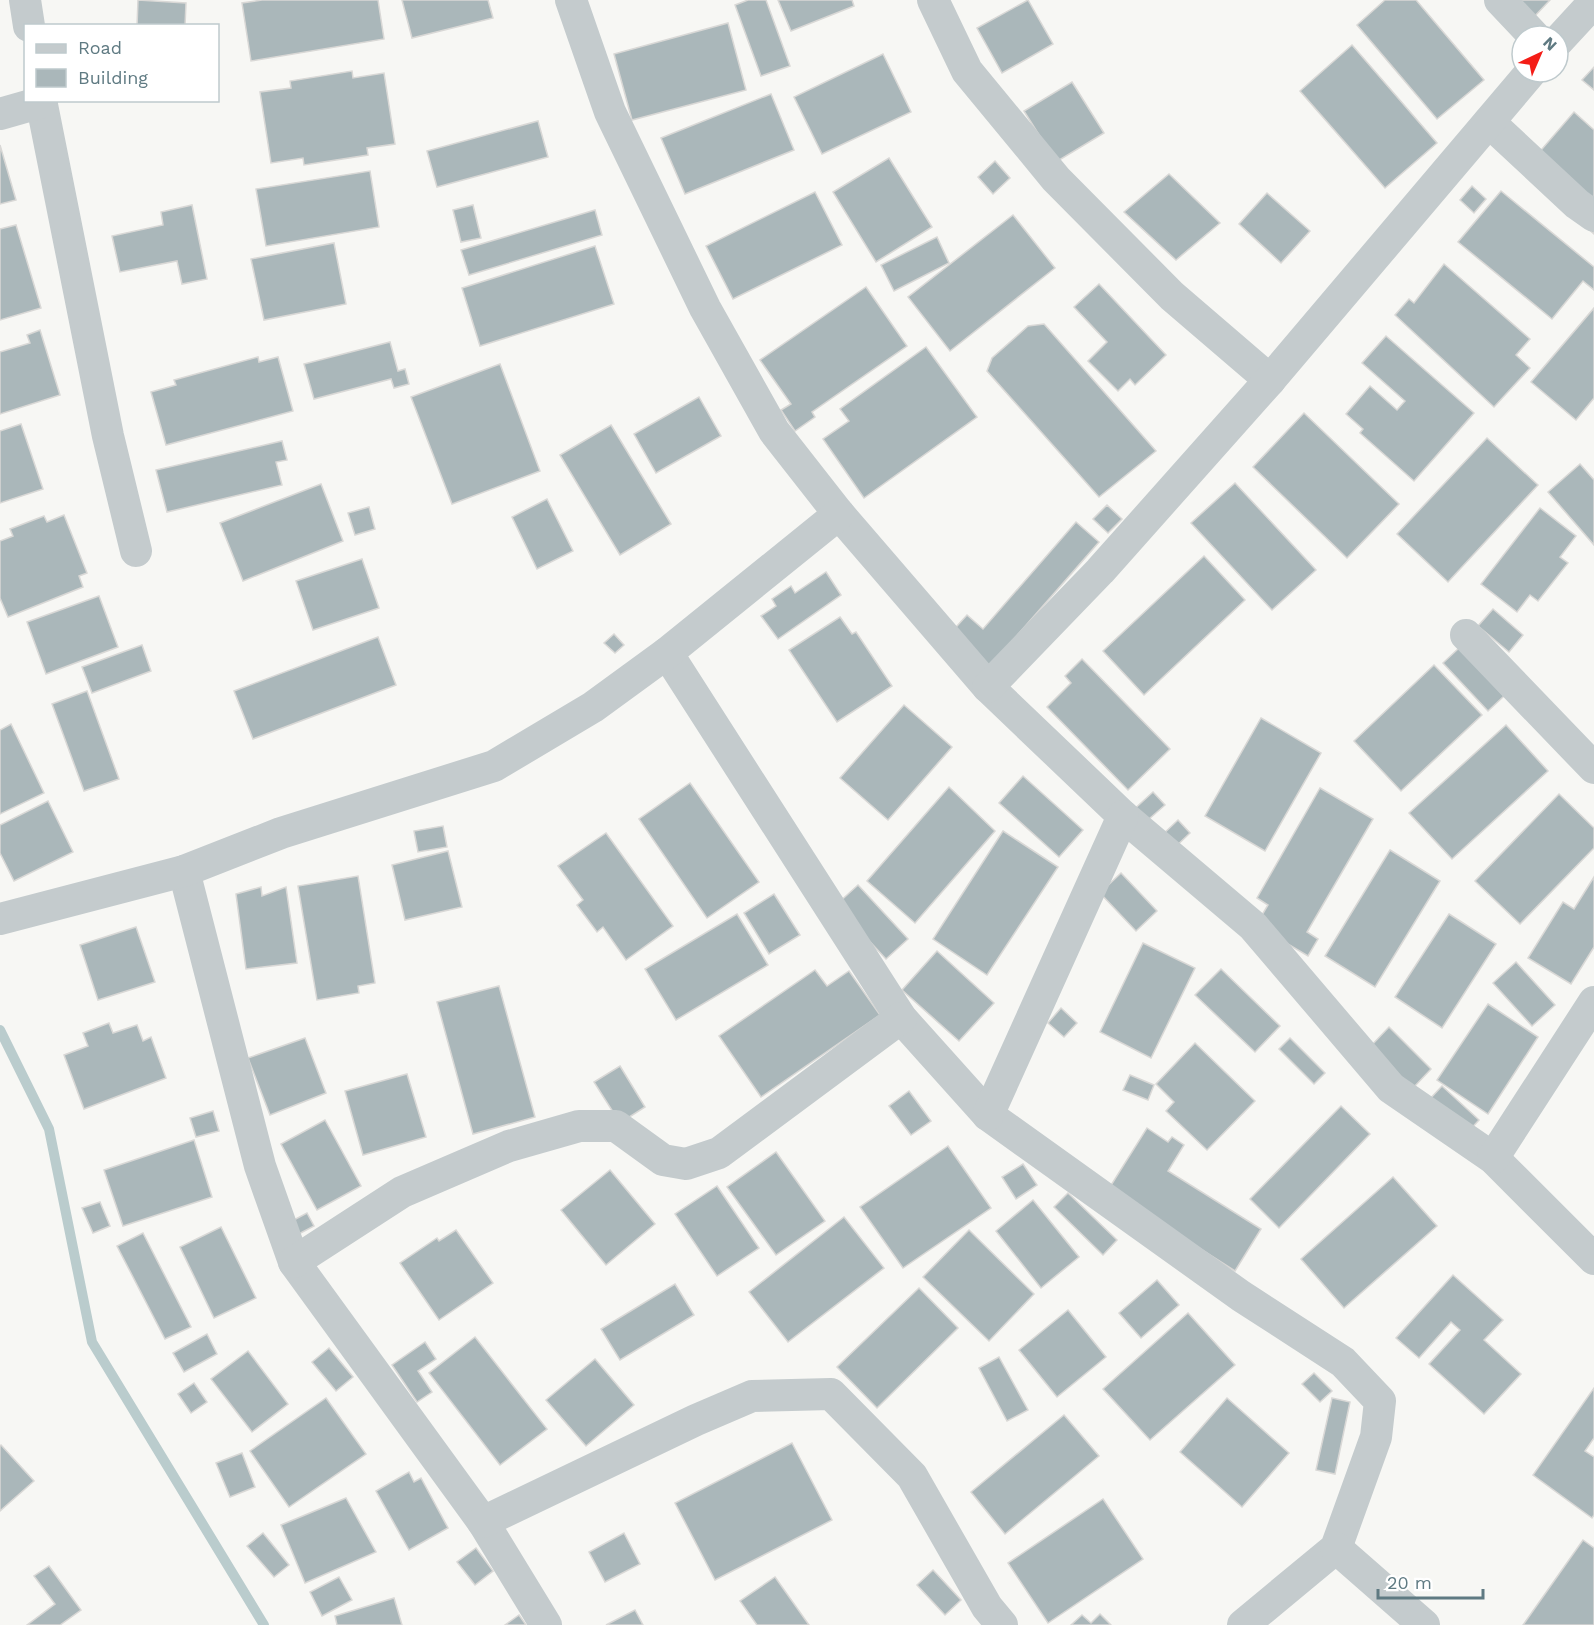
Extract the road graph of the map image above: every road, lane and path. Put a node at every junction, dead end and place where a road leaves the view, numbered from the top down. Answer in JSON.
{"nodes":[{"id":1,"x":25,"y":0,"type":"edge"},
{"id":2,"x":571,"y":0,"type":"edge"},
{"id":3,"x":933,"y":0,"type":"edge"},
{"id":4,"x":1500,"y":0,"type":"edge"},
{"id":5,"x":1594,"y":2,"type":"edge"},
{"id":6,"x":29,"y":24,"type":"edge"},
{"id":7,"x":1523,"y":24,"type":"edge"},
{"id":8,"x":1570,"y":28,"type":"edge"},
{"id":9,"x":1521,"y":84,"type":"edge"},
{"id":10,"x":39,"y":102,"type":"edge"},
{"id":11,"x":42,"y":102,"type":"edge"},
{"id":12,"x":0,"y":114,"type":"edge"},
{"id":13,"x":1489,"y":122,"type":"junction"},
{"id":14,"x":1594,"y":216,"type":"edge"},
{"id":15,"x":1270,"y":380,"type":"junction"},
{"id":16,"x":839,"y":514,"type":"junction"},
{"id":17,"x":136,"y":550,"type":"dead end"},
{"id":18,"x":1466,"y":635,"type":"dead end"},
{"id":19,"x":667,"y":652,"type":"junction"},
{"id":20,"x":988,"y":687,"type":"junction"},
{"id":21,"x":1594,"y":768,"type":"edge"},
{"id":22,"x":1123,"y":816,"type":"junction"},
{"id":23,"x":184,"y":871,"type":"junction"},
{"id":24,"x":0,"y":919,"type":"edge"},
{"id":25,"x":1594,"y":1002,"type":"edge"},
{"id":26,"x":902,"y":1018,"type":"junction"},
{"id":27,"x":988,"y":1115,"type":"junction"},
{"id":28,"x":1493,"y":1158,"type":"junction"},
{"id":29,"x":1594,"y":1259,"type":"edge"},
{"id":30,"x":294,"y":1262,"type":"junction"},
{"id":31,"x":483,"y":1522,"type":"junction"},
{"id":32,"x":1336,"y":1548,"type":"junction"},
{"id":33,"x":546,"y":1625,"type":"edge"},
{"id":34,"x":1002,"y":1625,"type":"edge"},
{"id":35,"x":1244,"y":1625,"type":"edge"},
{"id":36,"x":1424,"y":1625,"type":"edge"}],
"edges":[{"from":1,"to":6,"type":"street"},
{"from":2,"to":16,"type":"street"},
{"from":3,"to":15,"type":"street"},
{"from":4,"to":7,"type":"street"},
{"from":5,"to":8,"type":"street"},
{"from":9,"to":13,"type":"street"},
{"from":10,"to":12,"type":"street"},
{"from":11,"to":17,"type":"street"},
{"from":13,"to":14,"type":"street"},
{"from":13,"to":15,"type":"street"},
{"from":15,"to":20,"type":"street"},
{"from":16,"to":19,"type":"street"},
{"from":16,"to":20,"type":"street"},
{"from":18,"to":21,"type":"street"},
{"from":19,"to":23,"type":"street"},
{"from":19,"to":26,"type":"street"},
{"from":20,"to":22,"type":"street"},
{"from":22,"to":27,"type":"street"},
{"from":22,"to":28,"type":"street"},
{"from":23,"to":24,"type":"street"},
{"from":23,"to":30,"type":"street"},
{"from":25,"to":28,"type":"street"},
{"from":26,"to":27,"type":"street"},
{"from":26,"to":30,"type":"street"},
{"from":27,"to":32,"type":"street"},
{"from":28,"to":29,"type":"street"},
{"from":30,"to":31,"type":"street"},
{"from":31,"to":33,"type":"street"},
{"from":31,"to":34,"type":"street"},
{"from":32,"to":35,"type":"street"},
{"from":32,"to":36,"type":"street"}]}
